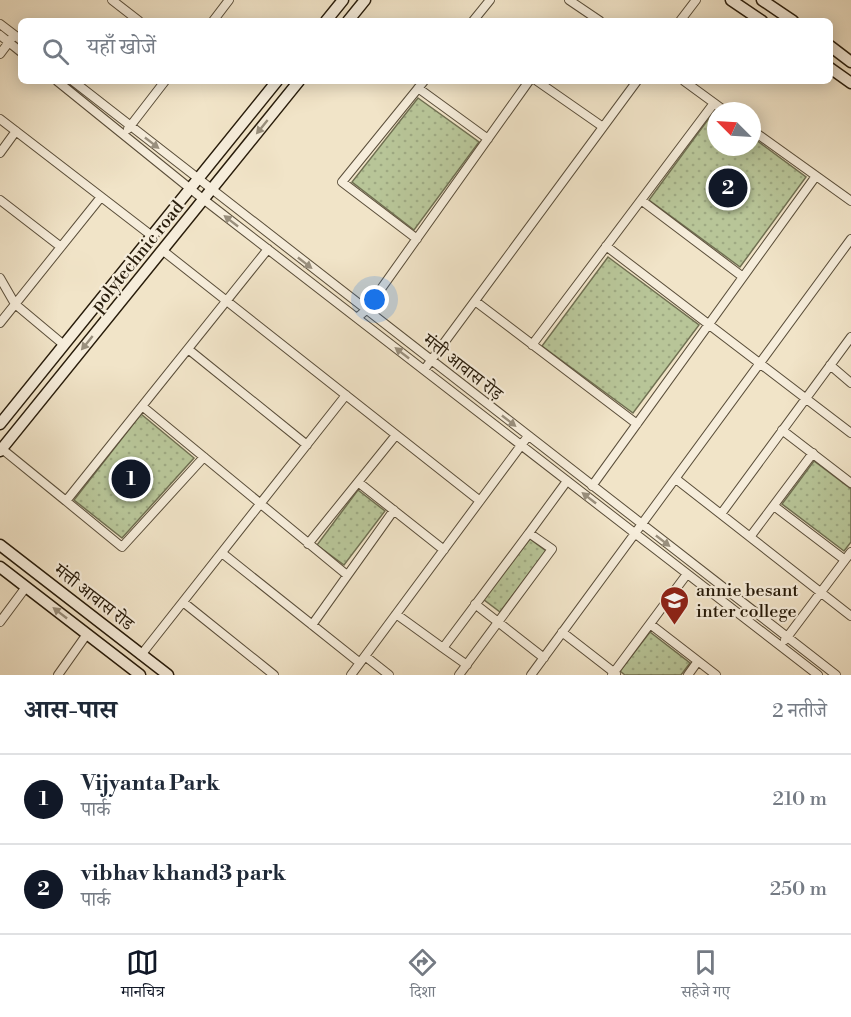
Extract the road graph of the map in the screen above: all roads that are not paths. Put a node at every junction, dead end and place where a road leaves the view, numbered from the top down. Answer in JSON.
{"nodes":[{"id":1,"x":112,"y":0,"type":"edge"},
{"id":2,"x":229,"y":0,"type":"edge"},
{"id":3,"x":343,"y":0,"type":"edge"},
{"id":4,"x":365,"y":0,"type":"edge"},
{"id":5,"x":490,"y":0,"type":"edge"},
{"id":6,"x":569,"y":0,"type":"edge"},
{"id":7,"x":696,"y":0,"type":"edge"},
{"id":8,"x":731,"y":0,"type":"edge"},
{"id":9,"x":762,"y":0,"type":"edge"},
{"id":10,"x":135,"y":18,"type":"edge"},
{"id":11,"x":215,"y":18,"type":"edge"},
{"id":12,"x":328,"y":18,"type":"edge"},
{"id":13,"x":350,"y":18,"type":"edge"},
{"id":14,"x":475,"y":18,"type":"edge"},
{"id":15,"x":596,"y":18,"type":"edge"},
{"id":16,"x":682,"y":18,"type":"edge"},
{"id":17,"x":758,"y":18,"type":"edge"},
{"id":18,"x":789,"y":18,"type":"edge"},
{"id":19,"x":0,"y":24,"type":"edge"},
{"id":20,"x":0,"y":35,"type":"edge"},
{"id":21,"x":15,"y":39,"type":"edge"},
{"id":22,"x":833,"y":48,"type":"edge"},
{"id":23,"x":0,"y":54,"type":"edge"},
{"id":24,"x":851,"y":62,"type":"edge"},
{"id":25,"x":833,"y":70,"type":"edge"},
{"id":26,"x":841,"y":76,"type":"junction"},
{"id":27,"x":851,"y":83,"type":"edge"},
{"id":28,"x":61,"y":84,"type":"edge"},
{"id":29,"x":77,"y":84,"type":"edge"},
{"id":30,"x":163,"y":84,"type":"edge"},
{"id":31,"x":276,"y":84,"type":"edge"},
{"id":32,"x":297,"y":84,"type":"edge"},
{"id":33,"x":421,"y":84,"type":"edge"},
{"id":34,"x":527,"y":84,"type":"edge"},
{"id":35,"x":541,"y":84,"type":"edge"},
{"id":36,"x":635,"y":84,"type":"edge"},
{"id":37,"x":688,"y":84,"type":"edge"},
{"id":38,"x":418,"y":88,"type":"junction"},
{"id":39,"x":713,"y":102,"type":"edge"},
{"id":40,"x":707,"y":112,"type":"edge"},
{"id":41,"x":0,"y":119,"type":"edge"},
{"id":42,"x":130,"y":126,"type":"junction"},
{"id":43,"x":603,"y":127,"type":"junction"},
{"id":44,"x":16,"y":131,"type":"junction"},
{"id":45,"x":123,"y":135,"type":"junction"},
{"id":46,"x":761,"y":136,"type":"edge"},
{"id":47,"x":488,"y":139,"type":"junction"},
{"id":48,"x":0,"y":153,"type":"edge"},
{"id":49,"x":816,"y":176,"type":"junction"},
{"id":50,"x":198,"y":179,"type":"junction"},
{"id":51,"x":190,"y":189,"type":"junction"},
{"id":52,"x":211,"y":189,"type":"junction"},
{"id":53,"x":101,"y":197,"type":"junction"},
{"id":54,"x":203,"y":199,"type":"junction"},
{"id":55,"x":0,"y":200,"type":"edge"},
{"id":56,"x":641,"y":200,"type":"junction"},
{"id":57,"x":851,"y":201,"type":"edge"},
{"id":58,"x":152,"y":236,"type":"junction"},
{"id":59,"x":417,"y":239,"type":"junction"},
{"id":60,"x":851,"y":239,"type":"edge"},
{"id":61,"x":606,"y":246,"type":"junction"},
{"id":62,"x":61,"y":247,"type":"junction"},
{"id":63,"x":268,"y":249,"type":"junction"},
{"id":64,"x":162,"y":250,"type":"junction"},
{"id":65,"x":743,"y":277,"type":"junction"},
{"id":66,"x":0,"y":278,"type":"edge"},
{"id":67,"x":226,"y":301,"type":"junction"},
{"id":68,"x":475,"y":301,"type":"junction"},
{"id":69,"x":15,"y":304,"type":"junction"},
{"id":70,"x":366,"y":310,"type":"junction"},
{"id":71,"x":357,"y":318,"type":"junction"},
{"id":72,"x":0,"y":323,"type":"edge"},
{"id":73,"x":709,"y":324,"type":"junction"},
{"id":74,"x":851,"y":337,"type":"edge"},
{"id":75,"x":64,"y":345,"type":"junction"},
{"id":76,"x":532,"y":345,"type":"junction"},
{"id":77,"x":188,"y":349,"type":"junction"},
{"id":78,"x":431,"y":361,"type":"junction"},
{"id":79,"x":760,"y":363,"type":"junction"},
{"id":80,"x":830,"y":365,"type":"junction"},
{"id":81,"x":424,"y":370,"type":"junction"},
{"id":82,"x":851,"y":383,"type":"edge"},
{"id":83,"x":346,"y":395,"type":"junction"},
{"id":84,"x":806,"y":398,"type":"junction"},
{"id":85,"x":142,"y":406,"type":"junction"},
{"id":86,"x":0,"y":424,"type":"edge"},
{"id":87,"x":637,"y":424,"type":"junction"},
{"id":88,"x":782,"y":430,"type":"junction"},
{"id":89,"x":851,"y":433,"type":"edge"},
{"id":90,"x":396,"y":435,"type":"junction"},
{"id":91,"x":528,"y":436,"type":"junction"},
{"id":92,"x":307,"y":446,"type":"junction"},
{"id":93,"x":521,"y":446,"type":"junction"},
{"id":94,"x":1,"y":450,"type":"edge"},
{"id":95,"x":813,"y":453,"type":"junction"},
{"id":96,"x":204,"y":457,"type":"junction"},
{"id":97,"x":676,"y":479,"type":"junction"},
{"id":98,"x":567,"y":481,"type":"junction"},
{"id":99,"x":358,"y":482,"type":"junction"},
{"id":100,"x":851,"y":483,"type":"edge"},
{"id":101,"x":592,"y":486,"type":"junction"},
{"id":102,"x":66,"y":501,"type":"junction"},
{"id":103,"x":480,"y":501,"type":"junction"},
{"id":104,"x":260,"y":504,"type":"junction"},
{"id":105,"x":774,"y":506,"type":"junction"},
{"id":106,"x":394,"y":510,"type":"junction"},
{"id":107,"x":721,"y":514,"type":"junction"},
{"id":108,"x":642,"y":525,"type":"junction"},
{"id":109,"x":529,"y":532,"type":"junction"},
{"id":110,"x":636,"y":534,"type":"junction"},
{"id":111,"x":750,"y":537,"type":"junction"},
{"id":112,"x":308,"y":544,"type":"junction"},
{"id":113,"x":0,"y":545,"type":"edge"},
{"id":114,"x":444,"y":550,"type":"junction"},
{"id":115,"x":851,"y":552,"type":"edge"},
{"id":116,"x":222,"y":553,"type":"junction"},
{"id":117,"x":845,"y":560,"type":"junction"},
{"id":118,"x":0,"y":567,"type":"edge"},
{"id":119,"x":687,"y":574,"type":"junction"},
{"id":120,"x":347,"y":575,"type":"junction"},
{"id":121,"x":26,"y":587,"type":"junction"},
{"id":122,"x":821,"y":593,"type":"junction"},
{"id":123,"x":183,"y":602,"type":"junction"},
{"id":124,"x":475,"y":604,"type":"junction"},
{"id":125,"x":396,"y":615,"type":"junction"},
{"id":126,"x":851,"y":616,"type":"edge"},
{"id":127,"x":0,"y":622,"type":"edge"},
{"id":128,"x":498,"y":622,"type":"junction"},
{"id":129,"x":650,"y":624,"type":"junction"},
{"id":130,"x":312,"y":625,"type":"junction"},
{"id":131,"x":562,"y":632,"type":"junction"},
{"id":132,"x":87,"y":634,"type":"junction"},
{"id":133,"x":788,"y":638,"type":"junction"},
{"id":134,"x":781,"y":646,"type":"junction"},
{"id":135,"x":443,"y":648,"type":"junction"},
{"id":136,"x":141,"y":655,"type":"junction"},
{"id":137,"x":544,"y":658,"type":"junction"},
{"id":138,"x":362,"y":660,"type":"junction"},
{"id":139,"x":698,"y":661,"type":"junction"},
{"id":140,"x":466,"y":665,"type":"junction"},
{"id":141,"x":614,"y":674,"type":"edge"},
{"id":142,"x":58,"y":675,"type":"edge"},
{"id":143,"x":140,"y":675,"type":"edge"},
{"id":144,"x":168,"y":675,"type":"edge"},
{"id":145,"x":274,"y":675,"type":"edge"},
{"id":146,"x":351,"y":675,"type":"edge"},
{"id":147,"x":389,"y":675,"type":"edge"},
{"id":148,"x":459,"y":675,"type":"edge"},
{"id":149,"x":531,"y":675,"type":"edge"},
{"id":150,"x":688,"y":675,"type":"edge"},
{"id":151,"x":716,"y":675,"type":"edge"},
{"id":152,"x":818,"y":675,"type":"edge"},
{"id":153,"x":836,"y":675,"type":"edge"}],
"edges":[{"from":1,"to":10,"type":"street"},
{"from":2,"to":11,"type":"street"},
{"from":3,"to":12,"type":"street"},
{"from":4,"to":13,"type":"street"},
{"from":5,"to":14,"type":"street"},
{"from":6,"to":15,"type":"street"},
{"from":7,"to":16,"type":"street"},
{"from":8,"to":17,"type":"street"},
{"from":9,"to":18,"type":"street"},
{"from":19,"to":21,"type":"street"},
{"from":20,"to":21,"type":"street"},
{"from":21,"to":23,"type":"street"},
{"from":22,"to":24,"type":"street"},
{"from":24,"to":26,"type":"street"},
{"from":25,"to":26,"type":"street"},
{"from":26,"to":27,"type":"street"},
{"from":28,"to":45,"type":"street"},
{"from":29,"to":42,"type":"street","name":"मंत्ती आवास रोड़"},
{"from":30,"to":42,"type":"street"},
{"from":31,"to":50,"type":"street"},
{"from":32,"to":52,"type":"street","name":"polytechnic road","one_way":true},
{"from":33,"to":38,"type":"street"},
{"from":34,"to":47,"type":"street"},
{"from":35,"to":43,"type":"street"},
{"from":36,"to":43,"type":"street"},
{"from":37,"to":39,"type":"street"},
{"from":38,"to":47,"type":"street"},
{"from":38,"to":59,"type":"street"},
{"from":40,"to":56,"type":"street"},
{"from":41,"to":44,"type":"street"},
{"from":42,"to":45,"type":"street"},
{"from":42,"to":50,"type":"street","name":"मंत्ती आवास रोड़","one_way":true},
{"from":43,"to":68,"type":"street"},
{"from":44,"to":48,"type":"street"},
{"from":44,"to":53,"type":"street"},
{"from":45,"to":51,"type":"street"},
{"from":46,"to":49,"type":"street"},
{"from":47,"to":59,"type":"street"},
{"from":49,"to":57,"type":"street"},
{"from":49,"to":65,"type":"street"},
{"from":50,"to":51,"type":"street"},
{"from":50,"to":52,"type":"street","name":"मंत्ती आवास रोड़"},
{"from":51,"to":54,"type":"street"},
{"from":51,"to":58,"type":"street"},
{"from":52,"to":54,"type":"street","name":"polytechnic road"},
{"from":52,"to":70,"type":"street","name":"मंत्ती आवास रोड़","one_way":true},
{"from":53,"to":58,"type":"street"},
{"from":53,"to":62,"type":"street"},
{"from":63,"to":54,"type":"street","one_way":true},
{"from":54,"to":64,"type":"street","name":"polytechnic road"},
{"from":55,"to":62,"type":"street"},
{"from":56,"to":61,"type":"street"},
{"from":56,"to":65,"type":"street"},
{"from":58,"to":75,"type":"street"},
{"from":59,"to":70,"type":"street"},
{"from":60,"to":79,"type":"street"},
{"from":61,"to":73,"type":"street"},
{"from":61,"to":76,"type":"street"},
{"from":62,"to":69,"type":"street"},
{"from":63,"to":67,"type":"street"},
{"from":63,"to":71,"type":"street"},
{"from":64,"to":67,"type":"street"},
{"from":64,"to":94,"type":"street","name":"polytechnic road","one_way":true},
{"from":65,"to":73,"type":"street"},
{"from":66,"to":69,"type":"street"},
{"from":67,"to":77,"type":"street"},
{"from":67,"to":83,"type":"street"},
{"from":68,"to":76,"type":"street"},
{"from":68,"to":78,"type":"street"},
{"from":69,"to":72,"type":"street"},
{"from":69,"to":75,"type":"street"},
{"from":70,"to":71,"type":"street"},
{"from":70,"to":78,"type":"street","name":"मंत्ती आवास रोड़"},
{"from":81,"to":71,"type":"street","one_way":true},
{"from":73,"to":79,"type":"street"},
{"from":73,"to":87,"type":"street"},
{"from":74,"to":80,"type":"street"},
{"from":75,"to":86,"type":"street"},
{"from":76,"to":87,"type":"street"},
{"from":77,"to":85,"type":"street"},
{"from":77,"to":92,"type":"street"},
{"from":78,"to":81,"type":"street"},
{"from":78,"to":91,"type":"street","name":"मंत्ती आवास रोड़","one_way":true},
{"from":79,"to":84,"type":"street"},
{"from":79,"to":97,"type":"street"},
{"from":80,"to":82,"type":"street"},
{"from":80,"to":84,"type":"street"},
{"from":81,"to":93,"type":"street"},
{"from":83,"to":90,"type":"street"},
{"from":83,"to":92,"type":"street"},
{"from":84,"to":88,"type":"street"},
{"from":84,"to":89,"type":"street"},
{"from":85,"to":96,"type":"street"},
{"from":85,"to":102,"type":"street"},
{"from":87,"to":101,"type":"street"},
{"from":88,"to":95,"type":"street"},
{"from":88,"to":107,"type":"street"},
{"from":90,"to":99,"type":"street"},
{"from":90,"to":103,"type":"street"},
{"from":91,"to":93,"type":"street"},
{"from":91,"to":101,"type":"street","name":"मंत्ती आवास रोड़"},
{"from":92,"to":104,"type":"street"},
{"from":93,"to":98,"type":"street"},
{"from":93,"to":103,"type":"street"},
{"from":94,"to":102,"type":"street"},
{"from":95,"to":100,"type":"street"},
{"from":95,"to":105,"type":"street"},
{"from":96,"to":102,"type":"street"},
{"from":96,"to":104,"type":"street"},
{"from":97,"to":107,"type":"street"},
{"from":97,"to":108,"type":"street"},
{"from":98,"to":109,"type":"street"},
{"from":110,"to":98,"type":"street","one_way":true},
{"from":99,"to":106,"type":"street"},
{"from":99,"to":112,"type":"street"},
{"from":101,"to":108,"type":"street","name":"मंत्ती आवास रोड़"},
{"from":103,"to":114,"type":"street"},
{"from":104,"to":112,"type":"street"},
{"from":104,"to":116,"type":"street"},
{"from":105,"to":111,"type":"street"},
{"from":105,"to":117,"type":"street"},
{"from":106,"to":114,"type":"street"},
{"from":106,"to":120,"type":"street"},
{"from":107,"to":111,"type":"street"},
{"from":108,"to":110,"type":"street"},
{"from":108,"to":133,"type":"street","name":"मंत्ती आवास रोड़","one_way":true},
{"from":109,"to":124,"type":"street"},
{"from":109,"to":128,"type":"street"},
{"from":110,"to":119,"type":"street"},
{"from":110,"to":131,"type":"street"},
{"from":111,"to":122,"type":"street"},
{"from":112,"to":120,"type":"street"},
{"from":113,"to":136,"type":"street","name":"मंत्ती आवास रोड"},
{"from":114,"to":125,"type":"street"},
{"from":115,"to":117,"type":"street"},
{"from":116,"to":123,"type":"street"},
{"from":116,"to":130,"type":"street"},
{"from":117,"to":122,"type":"street"},
{"from":118,"to":121,"type":"street"},
{"from":119,"to":129,"type":"street"},
{"from":119,"to":134,"type":"street"},
{"from":120,"to":130,"type":"street"},
{"from":121,"to":127,"type":"street"},
{"from":132,"to":121,"type":"street","one_way":true},
{"from":122,"to":126,"type":"street"},
{"from":122,"to":133,"type":"street"},
{"from":123,"to":136,"type":"street"},
{"from":123,"to":145,"type":"street"},
{"from":124,"to":128,"type":"street"},
{"from":124,"to":135,"type":"street"},
{"from":125,"to":135,"type":"street"},
{"from":125,"to":138,"type":"street"},
{"from":128,"to":137,"type":"street"},
{"from":128,"to":140,"type":"street"},
{"from":129,"to":139,"type":"street"},
{"from":129,"to":141,"type":"street"},
{"from":130,"to":138,"type":"street"},
{"from":131,"to":137,"type":"street"},
{"from":131,"to":141,"type":"street"},
{"from":132,"to":142,"type":"street"},
{"from":132,"to":143,"type":"street"},
{"from":133,"to":134,"type":"street"},
{"from":133,"to":153,"type":"street","name":"मंत्ती आवास रोड़"},
{"from":134,"to":152,"type":"street"},
{"from":135,"to":140,"type":"street"},
{"from":136,"to":144,"type":"street","name":"मंत्ती आवास रोड"},
{"from":137,"to":149,"type":"street"},
{"from":138,"to":146,"type":"street"},
{"from":138,"to":147,"type":"street"},
{"from":139,"to":150,"type":"street"},
{"from":139,"to":151,"type":"street"},
{"from":140,"to":148,"type":"street"}]}
